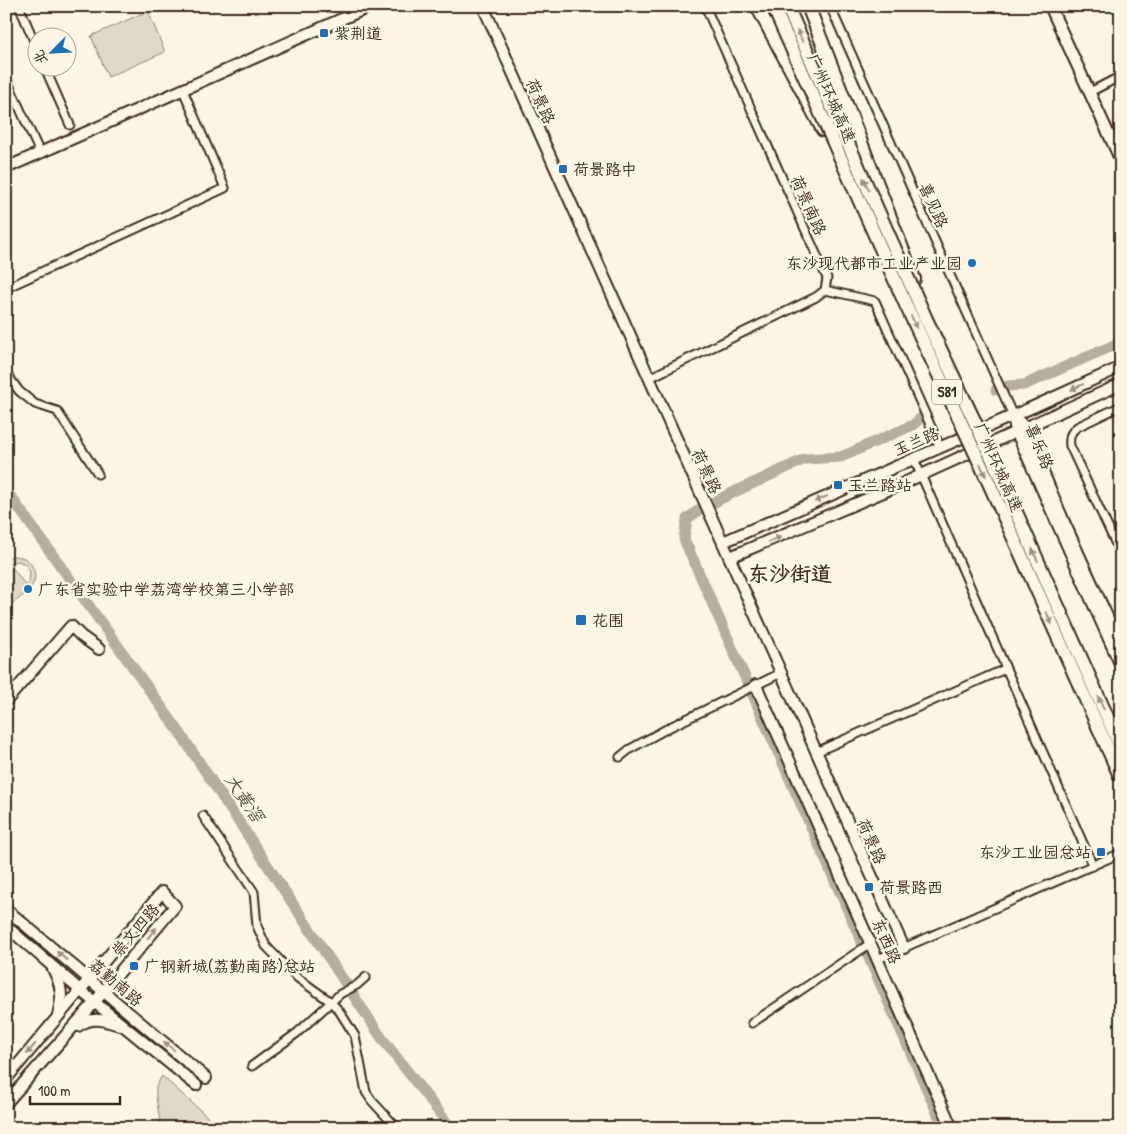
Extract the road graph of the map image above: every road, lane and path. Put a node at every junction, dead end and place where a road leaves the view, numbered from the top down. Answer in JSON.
{"nodes":[{"id":1,"x":19,"y":6,"type":"edge"},
{"id":2,"x":371,"y":6,"type":"edge"},
{"id":3,"x":483,"y":6,"type":"edge"},
{"id":4,"x":705,"y":6,"type":"edge"},
{"id":5,"x":758,"y":6,"type":"edge"},
{"id":6,"x":773,"y":6,"type":"edge"},
{"id":7,"x":787,"y":6,"type":"edge"},
{"id":8,"x":804,"y":6,"type":"edge"},
{"id":9,"x":808,"y":6,"type":"edge"},
{"id":10,"x":830,"y":6,"type":"edge"},
{"id":11,"x":1050,"y":6,"type":"edge"},
{"id":12,"x":28,"y":28,"type":"edge"},
{"id":13,"x":1121,"y":76,"type":"edge"},
{"id":14,"x":6,"y":78,"type":"edge"},
{"id":15,"x":49,"y":78,"type":"edge"},
{"id":16,"x":838,"y":83,"type":"junction"},
{"id":17,"x":183,"y":90,"type":"junction"},
{"id":18,"x":1090,"y":92,"type":"junction"},
{"id":19,"x":70,"y":126,"type":"dead end"},
{"id":20,"x":40,"y":153,"type":"junction"},
{"id":21,"x":1121,"y":162,"type":"edge"},
{"id":22,"x":6,"y":168,"type":"edge"},
{"id":23,"x":6,"y":288,"type":"edge"},
{"id":24,"x":825,"y":290,"type":"junction"},
{"id":25,"x":906,"y":305,"type":"junction"},
{"id":26,"x":942,"y":354,"type":"junction"},
{"id":27,"x":1121,"y":367,"type":"edge"},
{"id":28,"x":6,"y":373,"type":"edge"},
{"id":29,"x":649,"y":378,"type":"junction"},
{"id":30,"x":1121,"y":384,"type":"edge"},
{"id":31,"x":1121,"y":406,"type":"edge"},
{"id":32,"x":1013,"y":416,"type":"junction"},
{"id":33,"x":1020,"y":429,"type":"junction"},
{"id":34,"x":940,"y":447,"type":"junction"},
{"id":35,"x":914,"y":459,"type":"junction"},
{"id":36,"x":98,"y":474,"type":"dead end"},
{"id":37,"x":921,"y":474,"type":"junction"},
{"id":38,"x":723,"y":542,"type":"junction"},
{"id":39,"x":1121,"y":555,"type":"edge"},
{"id":40,"x":730,"y":557,"type":"junction"},
{"id":41,"x":1119,"y":646,"type":"edge"},
{"id":42,"x":99,"y":650,"type":"dead end"},
{"id":43,"x":1121,"y":666,"type":"edge"},
{"id":44,"x":1005,"y":669,"type":"junction"},
{"id":45,"x":781,"y":673,"type":"junction"},
{"id":46,"x":755,"y":685,"type":"junction"},
{"id":47,"x":6,"y":701,"type":"edge"},
{"id":48,"x":1121,"y":748,"type":"edge"},
{"id":49,"x":816,"y":752,"type":"junction"},
{"id":50,"x":620,"y":756,"type":"dead end"},
{"id":51,"x":1121,"y":778,"type":"edge"},
{"id":52,"x":203,"y":816,"type":"dead end"},
{"id":53,"x":1121,"y":853,"type":"edge"},
{"id":54,"x":1093,"y":866,"type":"junction"},
{"id":55,"x":6,"y":909,"type":"edge"},
{"id":56,"x":6,"y":926,"type":"edge"},
{"id":57,"x":871,"y":943,"type":"junction"},
{"id":58,"x":904,"y":948,"type":"junction"},
{"id":59,"x":878,"y":959,"type":"junction"},
{"id":60,"x":51,"y":964,"type":"junction"},
{"id":61,"x":366,"y":978,"type":"dead end"},
{"id":62,"x":90,"y":980,"type":"junction"},
{"id":63,"x":81,"y":991,"type":"junction"},
{"id":64,"x":104,"y":991,"type":"junction"},
{"id":65,"x":94,"y":1002,"type":"junction"},
{"id":66,"x":331,"y":1002,"type":"junction"},
{"id":67,"x":56,"y":1020,"type":"junction"},
{"id":68,"x":752,"y":1023,"type":"dead end"},
{"id":69,"x":124,"y":1027,"type":"junction"},
{"id":70,"x":69,"y":1032,"type":"junction"},
{"id":71,"x":44,"y":1034,"type":"junction"},
{"id":72,"x":57,"y":1046,"type":"junction"},
{"id":73,"x":252,"y":1066,"type":"dead end"},
{"id":74,"x":6,"y":1078,"type":"edge"},
{"id":75,"x":206,"y":1078,"type":"dead end"},
{"id":76,"x":196,"y":1085,"type":"dead end"},
{"id":77,"x":6,"y":1103,"type":"edge"},
{"id":78,"x":396,"y":1128,"type":"edge"},
{"id":79,"x":952,"y":1128,"type":"edge"}],
"edges":[{"from":1,"to":12,"type":"street"},
{"from":2,"to":17,"type":"street"},
{"from":3,"to":29,"type":"street","name":"荷景路"},
{"from":4,"to":24,"type":"street","name":"荷景南路"},
{"from":5,"to":25,"type":"highway","bridge":true},
{"from":6,"to":25,"type":"highway","name":"广州环城高速","number":"S81","bridge":true},
{"from":26,"to":7,"type":"highway","name":"广州环城高速","number":"S81","one_way":true,"bridge":true},
{"from":8,"to":16,"type":"highway"},
{"from":9,"to":16,"type":"highway"},
{"from":10,"to":32,"type":"street","name":"喜见路"},
{"from":11,"to":18,"type":"street"},
{"from":13,"to":18,"type":"street"},
{"from":14,"to":20,"type":"street"},
{"from":15,"to":19,"type":"street"},
{"from":16,"to":26,"type":"highway","bridge":true},
{"from":17,"to":20,"type":"street"},
{"from":17,"to":23,"type":"street"},
{"from":18,"to":21,"type":"street"},
{"from":20,"to":22,"type":"street"},
{"from":24,"to":29,"type":"street"},
{"from":24,"to":34,"type":"street"},
{"from":25,"to":51,"type":"highway","name":"广州环城高速","number":"S81","one_way":true,"bridge":true},
{"from":48,"to":26,"type":"highway","name":"广州环城高速","number":"S81","one_way":true,"bridge":true},
{"from":27,"to":32,"type":"street","name":"玉兰路","one_way":true},
{"from":28,"to":36,"type":"street"},
{"from":29,"to":38,"type":"street","name":"荷景路"},
{"from":30,"to":33,"type":"street","name":"玉兰路"},
{"from":31,"to":39,"type":"street"},
{"from":32,"to":33,"type":"street","name":"喜乐路"},
{"from":32,"to":34,"type":"street","name":"玉兰路"},
{"from":33,"to":37,"type":"street","name":"玉兰路"},
{"from":33,"to":41,"type":"street","name":"喜乐路"},
{"from":34,"to":35,"type":"street","name":"玉兰路"},
{"from":35,"to":37,"type":"street"},
{"from":35,"to":38,"type":"street","name":"玉兰路","one_way":true},
{"from":40,"to":37,"type":"street","name":"玉兰路","one_way":true},
{"from":37,"to":44,"type":"street"},
{"from":38,"to":40,"type":"street","name":"荷景路"},
{"from":40,"to":45,"type":"street","name":"荷景路"},
{"from":41,"to":43,"type":"street","name":"喜乐路"},
{"from":42,"to":47,"type":"street"},
{"from":44,"to":49,"type":"street"},
{"from":44,"to":54,"type":"street"},
{"from":45,"to":46,"type":"street"},
{"from":45,"to":49,"type":"street","name":"荷景路"},
{"from":46,"to":50,"type":"street"},
{"from":46,"to":57,"type":"street","name":"东西路"},
{"from":49,"to":58,"type":"street","name":"荷景路"},
{"from":52,"to":66,"type":"street"},
{"from":53,"to":54,"type":"street"},
{"from":54,"to":58,"type":"street"},
{"from":62,"to":55,"type":"street","name":"荔勤南路","one_way":true},
{"from":56,"to":60,"type":"street","name":"荔勤南路"},
{"from":57,"to":59,"type":"street","name":"东西路"},
{"from":57,"to":68,"type":"street"},
{"from":58,"to":59,"type":"street"},
{"from":59,"to":79,"type":"street","name":"东西路"},
{"from":60,"to":63,"type":"street","name":"荔勤南路"},
{"from":60,"to":67,"type":"street"},
{"from":61,"to":66,"type":"street"},
{"from":62,"to":63,"type":"street","name":"崇文四路"},
{"from":62,"to":64,"type":"street","name":"荔勤南路"},
{"from":64,"to":62,"type":"street","name":"崇文四路","one_way":true},
{"from":63,"to":65,"type":"street","name":"荔勤南路"},
{"from":63,"to":67,"type":"street","name":"崇文四路"},
{"from":64,"to":65,"type":"street","name":"崇文四路"},
{"from":75,"to":64,"type":"street","name":"荔勤南路","one_way":true},
{"from":65,"to":69,"type":"street","name":"荔勤南路"},
{"from":65,"to":70,"type":"street","name":"崇文四路"},
{"from":66,"to":73,"type":"street"},
{"from":66,"to":78,"type":"street"},
{"from":67,"to":71,"type":"street","name":"崇文四路"},
{"from":69,"to":70,"type":"street"},
{"from":69,"to":76,"type":"street","name":"荔勤南路"},
{"from":70,"to":72,"type":"street","name":"崇文四路"},
{"from":71,"to":72,"type":"street"},
{"from":71,"to":74,"type":"street","name":"崇文四路","one_way":true},
{"from":72,"to":77,"type":"street","name":"崇文四路"}]}
